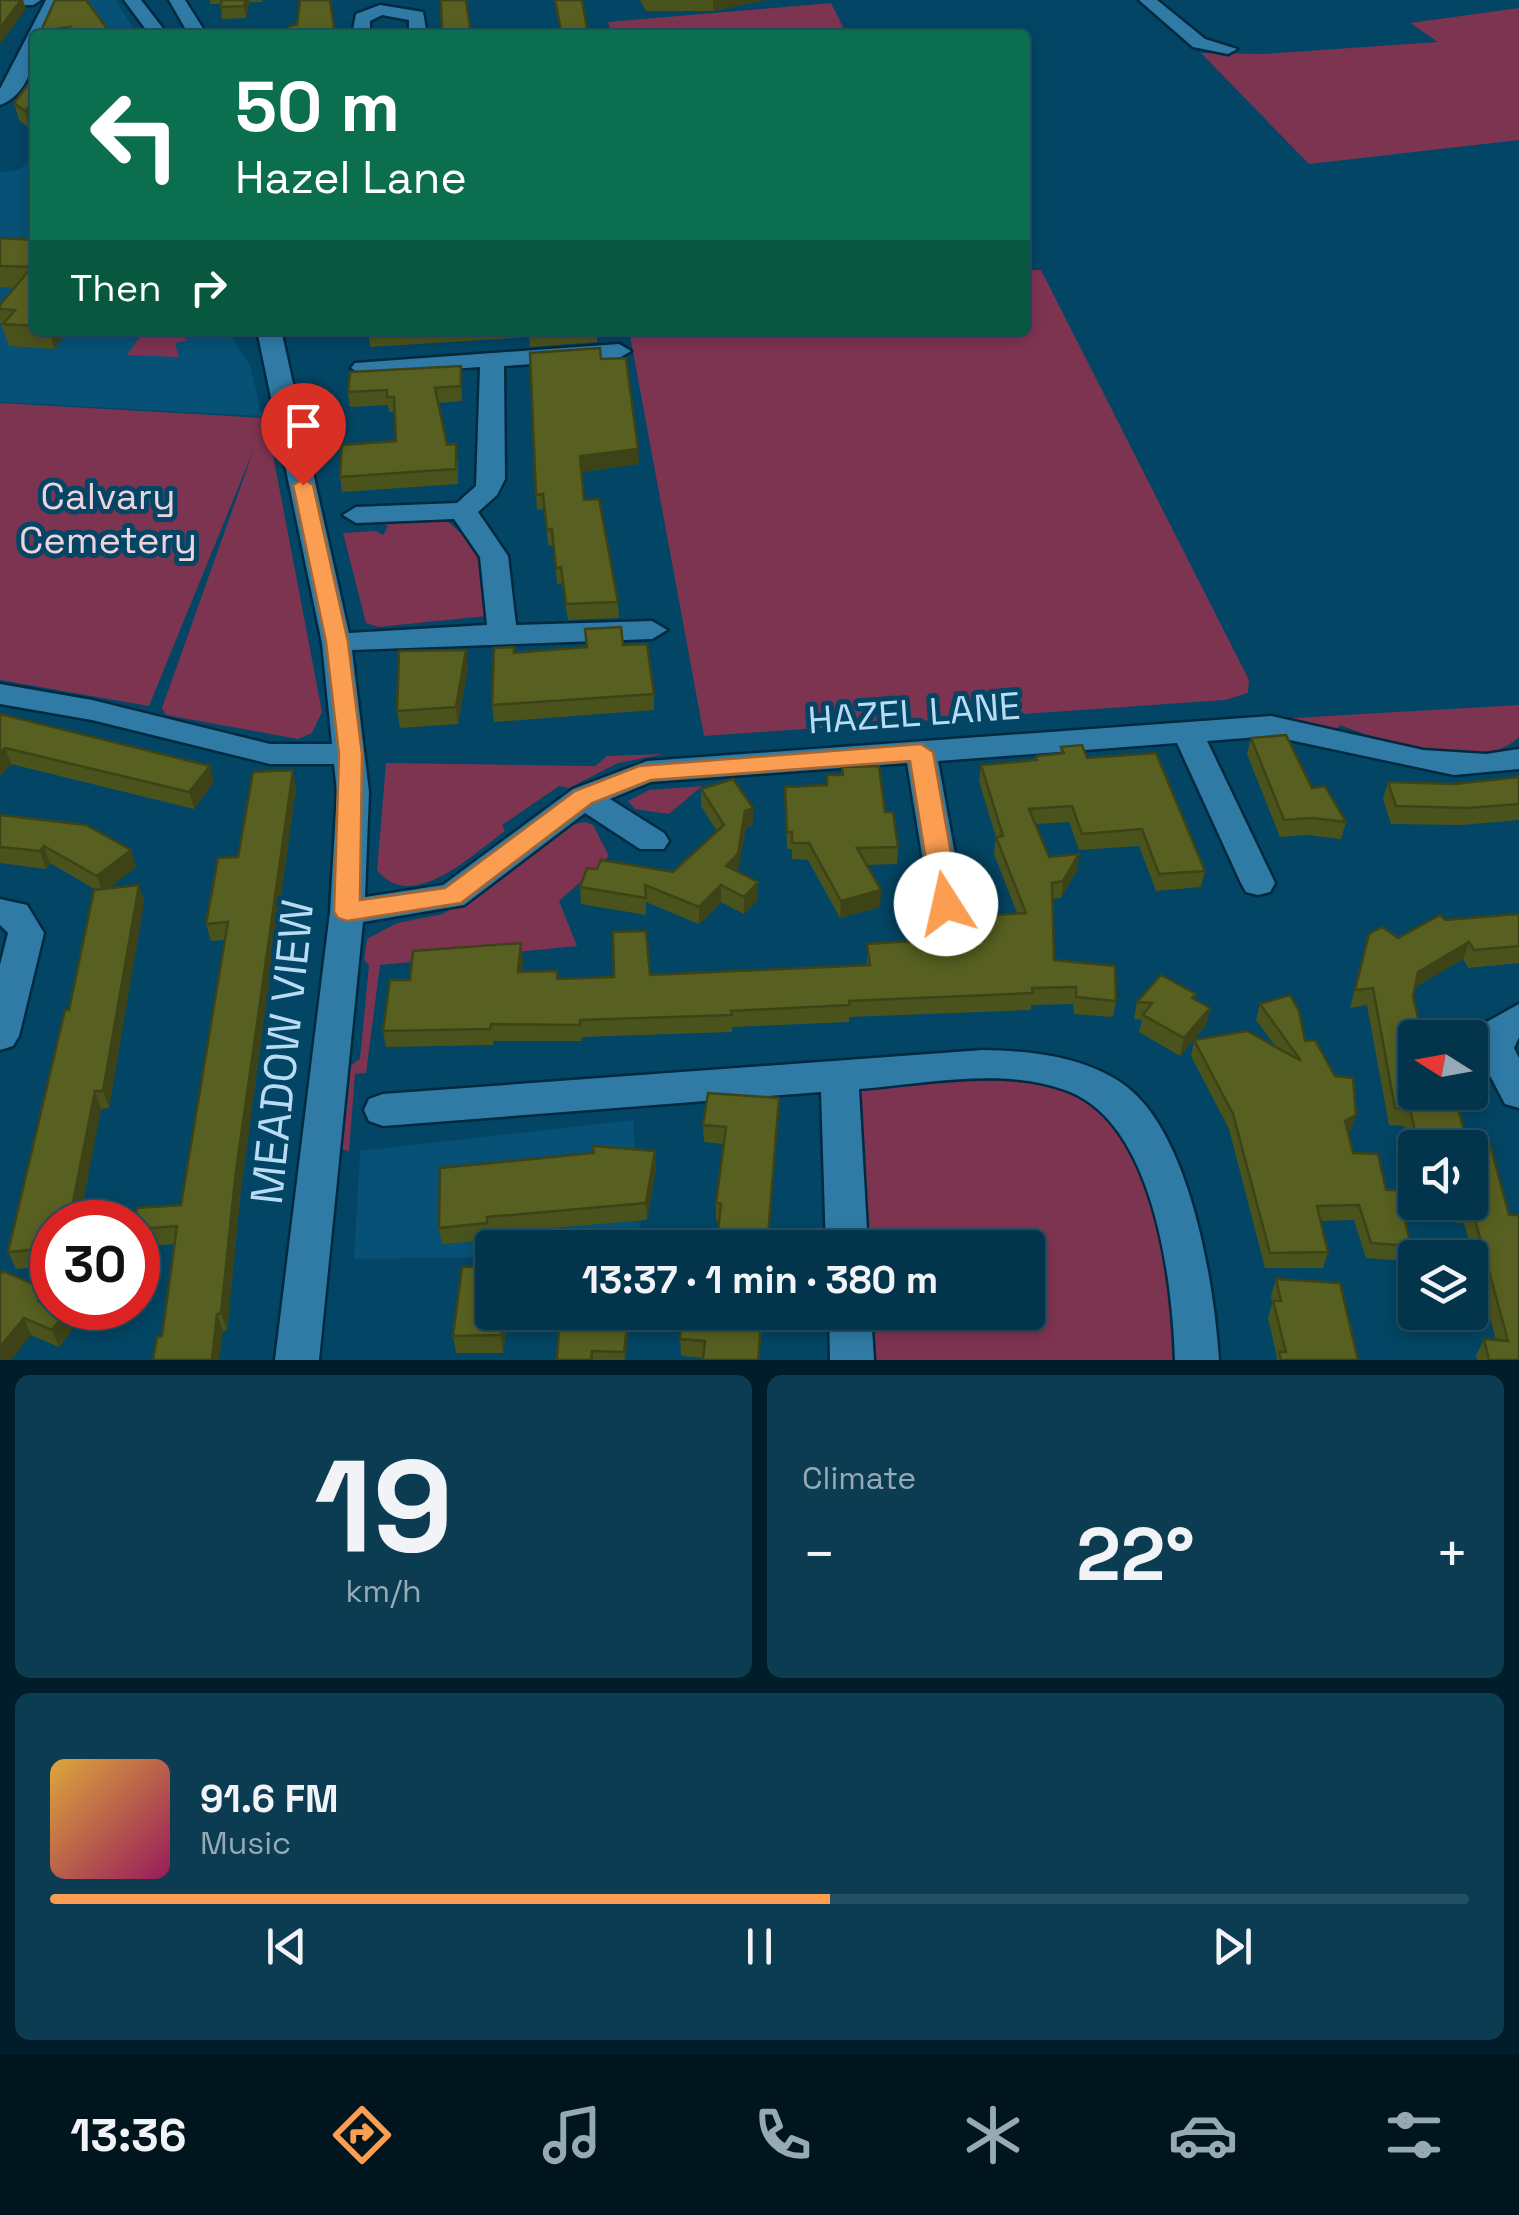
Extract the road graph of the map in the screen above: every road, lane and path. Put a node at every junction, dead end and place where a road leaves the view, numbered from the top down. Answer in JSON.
{"nodes":[{"id":1,"x":33,"y":0,"type":"edge"},
{"id":2,"x":54,"y":0,"type":"edge"},
{"id":3,"x":132,"y":0,"type":"edge"},
{"id":4,"x":177,"y":0,"type":"edge"},
{"id":5,"x":1147,"y":0,"type":"edge"},
{"id":6,"x":0,"y":1,"type":"edge"},
{"id":7,"x":38,"y":30,"type":"edge"},
{"id":8,"x":155,"y":30,"type":"edge"},
{"id":9,"x":195,"y":30,"type":"edge"},
{"id":10,"x":361,"y":30,"type":"edge"},
{"id":11,"x":418,"y":30,"type":"edge"},
{"id":12,"x":30,"y":45,"type":"edge"},
{"id":13,"x":1228,"y":48,"type":"dead end"},
{"id":14,"x":0,"y":99,"type":"edge"},
{"id":15,"x":270,"y":335,"type":"edge"},
{"id":16,"x":619,"y":351,"type":"dead end"},
{"id":17,"x":492,"y":359,"type":"junction"},
{"id":18,"x":364,"y":368,"type":"edge"},
{"id":19,"x":464,"y":511,"type":"junction"},
{"id":20,"x":356,"y":515,"type":"dead end"},
{"id":21,"x":652,"y":630,"type":"dead end"},
{"id":22,"x":502,"y":633,"type":"junction"},
{"id":23,"x":337,"y":642,"type":"junction"},
{"id":24,"x":0,"y":694,"type":"edge"},
{"id":25,"x":1188,"y":732,"type":"junction"},
{"id":26,"x":921,"y":752,"type":"junction"},
{"id":27,"x":341,"y":754,"type":"junction"},
{"id":28,"x":1519,"y":759,"type":"edge"},
{"id":29,"x":584,"y":797,"type":"junction"},
{"id":30,"x":652,"y":841,"type":"dead end"},
{"id":31,"x":1258,"y":883,"type":"dead end"},
{"id":32,"x":946,"y":904,"type":"dead end"},
{"id":33,"x":0,"y":912,"type":"edge"},
{"id":34,"x":347,"y":912,"type":"junction"},
{"id":35,"x":1519,"y":1018,"type":"edge"},
{"id":36,"x":0,"y":1036,"type":"edge"},
{"id":37,"x":839,"y":1078,"type":"junction"},
{"id":38,"x":1519,"y":1093,"type":"edge"},
{"id":39,"x":383,"y":1110,"type":"dead end"},
{"id":40,"x":846,"y":1230,"type":"edge"},
{"id":41,"x":851,"y":1330,"type":"edge"},
{"id":42,"x":297,"y":1360,"type":"edge"},
{"id":43,"x":852,"y":1360,"type":"edge"},
{"id":44,"x":1196,"y":1360,"type":"edge"}],
"edges":[{"from":1,"to":6,"type":"street"},
{"from":2,"to":7,"type":"street"},
{"from":3,"to":8,"type":"street"},
{"from":4,"to":9,"type":"street"},
{"from":5,"to":13,"type":"street"},
{"from":10,"to":11,"type":"street"},
{"from":12,"to":14,"type":"street"},
{"from":15,"to":23,"type":"street","name":"MEADOW VIEW"},
{"from":16,"to":17,"type":"street"},
{"from":17,"to":18,"type":"street"},
{"from":17,"to":19,"type":"street"},
{"from":19,"to":20,"type":"street"},
{"from":19,"to":22,"type":"street"},
{"from":21,"to":22,"type":"street"},
{"from":22,"to":23,"type":"street"},
{"from":23,"to":27,"type":"street","name":"MEADOW VIEW"},
{"from":24,"to":27,"type":"street"},
{"from":25,"to":26,"type":"street","name":"HAZEL LANE"},
{"from":25,"to":28,"type":"street","name":"HAZEL LANE"},
{"from":25,"to":31,"type":"street"},
{"from":26,"to":29,"type":"street","name":"HAZEL LANE"},
{"from":26,"to":32,"type":"street"},
{"from":27,"to":34,"type":"street","name":"MEADOW VIEW"},
{"from":29,"to":30,"type":"street"},
{"from":29,"to":34,"type":"street","name":"HAZEL LANE"},
{"from":33,"to":36,"type":"street"},
{"from":34,"to":42,"type":"street","name":"MEADOW VIEW"},
{"from":35,"to":38,"type":"street"},
{"from":37,"to":39,"type":"street"},
{"from":37,"to":40,"type":"street"},
{"from":37,"to":44,"type":"street"},
{"from":41,"to":43,"type":"street"}]}
